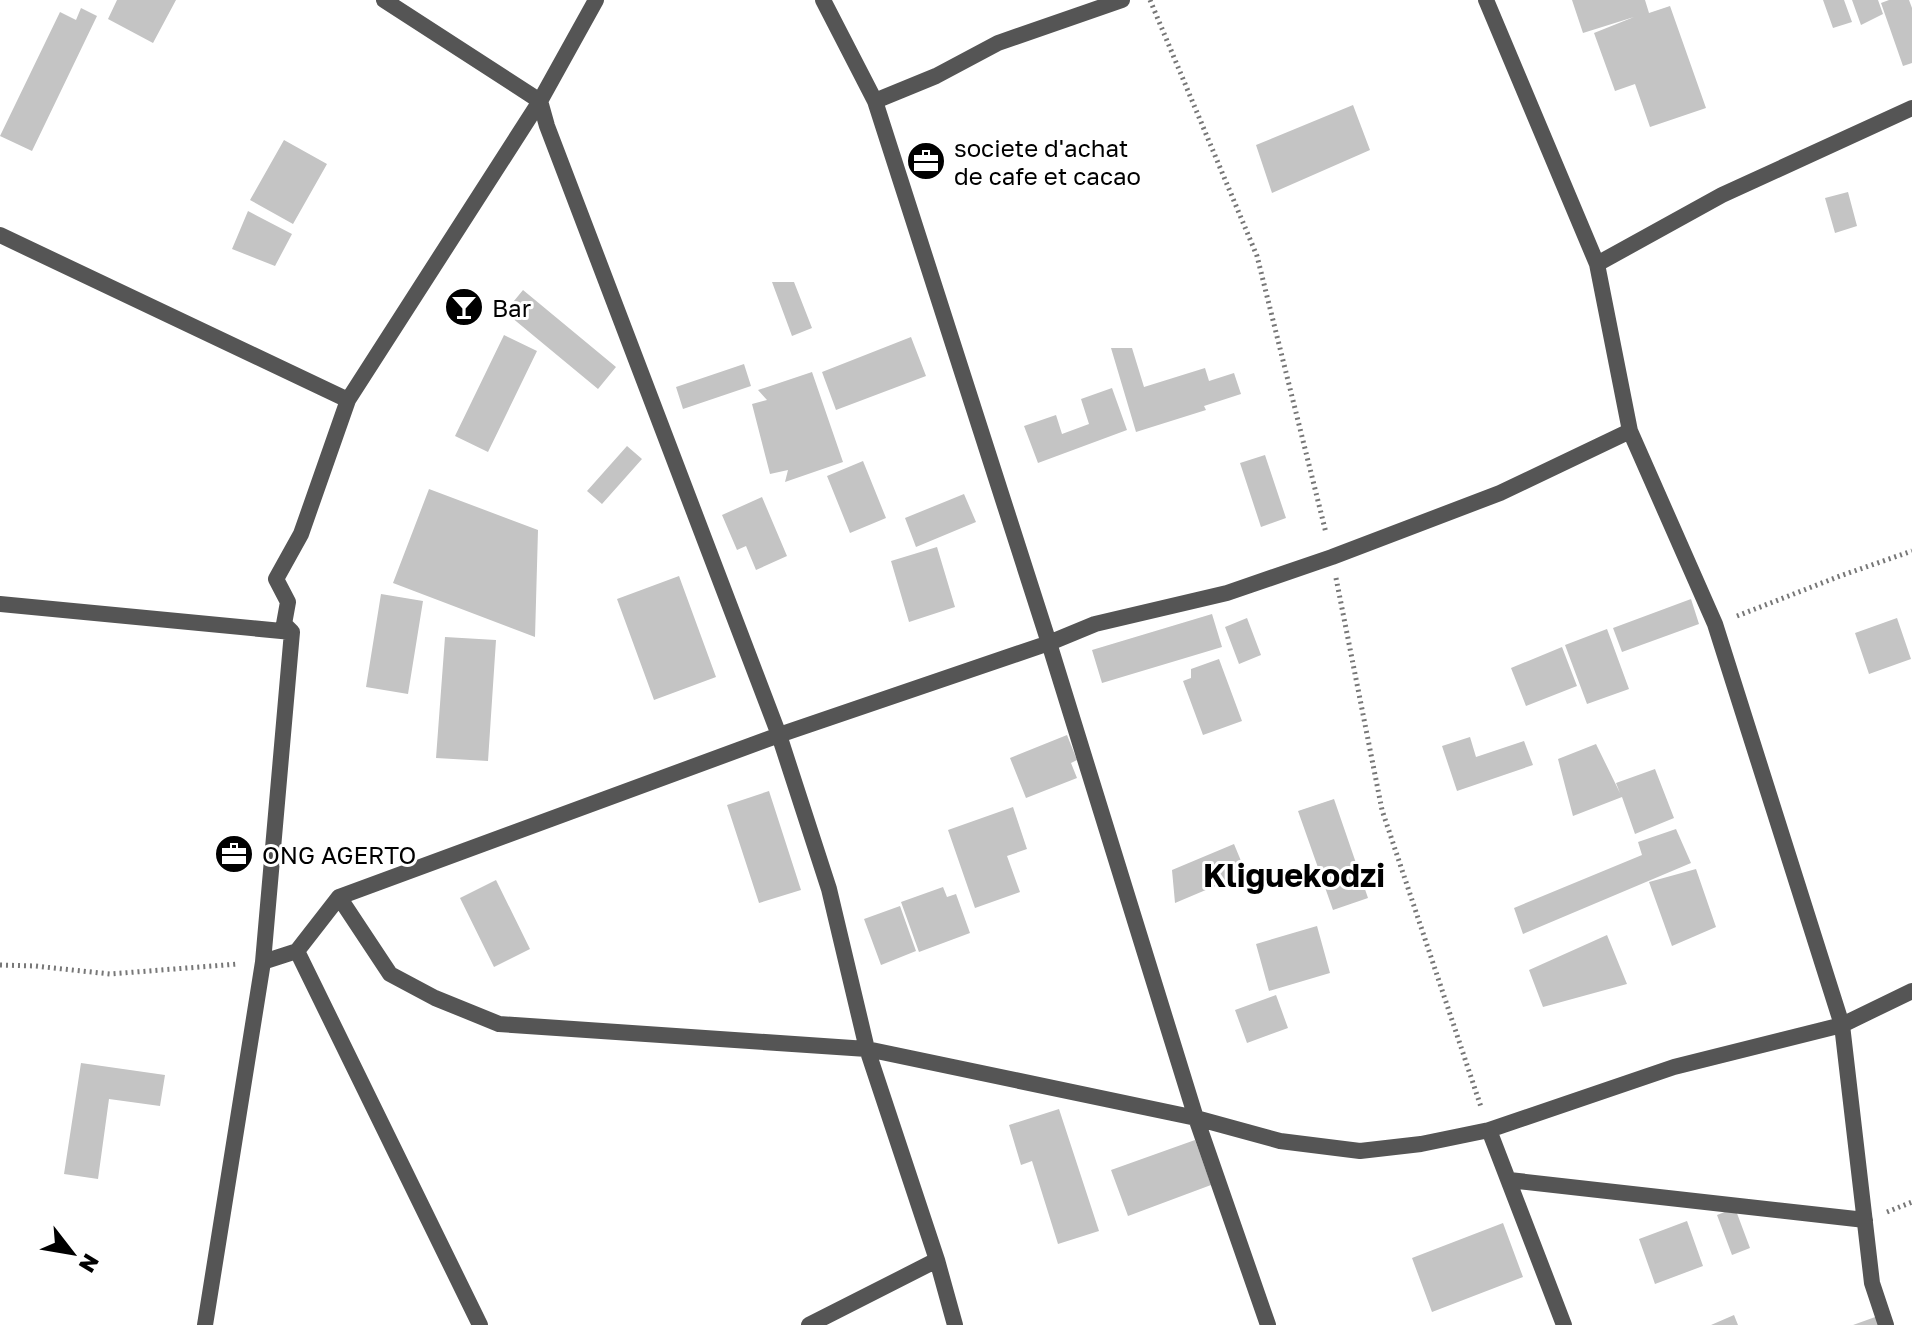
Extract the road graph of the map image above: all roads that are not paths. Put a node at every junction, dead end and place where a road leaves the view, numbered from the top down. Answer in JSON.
{"nodes":[{"id":1,"x":384,"y":0,"type":"edge"},
{"id":2,"x":596,"y":0,"type":"edge"},
{"id":3,"x":823,"y":0,"type":"edge"},
{"id":4,"x":1122,"y":0,"type":"edge"},
{"id":5,"x":1486,"y":0,"type":"edge"},
{"id":6,"x":540,"y":101,"type":"junction"},
{"id":7,"x":875,"y":101,"type":"junction"},
{"id":8,"x":1912,"y":108,"type":"edge"},
{"id":9,"x":0,"y":235,"type":"edge"},
{"id":10,"x":1597,"y":264,"type":"junction"},
{"id":11,"x":348,"y":400,"type":"junction"},
{"id":12,"x":1630,"y":431,"type":"junction"},
{"id":13,"x":0,"y":604,"type":"edge"},
{"id":14,"x":292,"y":632,"type":"junction"},
{"id":15,"x":1049,"y":643,"type":"junction"},
{"id":16,"x":779,"y":735,"type":"junction"},
{"id":17,"x":339,"y":897,"type":"junction"},
{"id":18,"x":297,"y":951,"type":"junction"},
{"id":19,"x":263,"y":962,"type":"junction"},
{"id":20,"x":1912,"y":991,"type":"edge"},
{"id":21,"x":1842,"y":1025,"type":"junction"},
{"id":22,"x":867,"y":1049,"type":"junction"},
{"id":23,"x":1196,"y":1118,"type":"junction"},
{"id":24,"x":1489,"y":1130,"type":"junction"},
{"id":25,"x":1509,"y":1180,"type":"junction"},
{"id":26,"x":1865,"y":1220,"type":"junction"},
{"id":27,"x":937,"y":1260,"type":"junction"},
{"id":28,"x":205,"y":1325,"type":"edge"},
{"id":29,"x":480,"y":1325,"type":"edge"},
{"id":30,"x":809,"y":1325,"type":"edge"},
{"id":31,"x":955,"y":1325,"type":"edge"},
{"id":32,"x":1268,"y":1325,"type":"edge"},
{"id":33,"x":1564,"y":1325,"type":"edge"},
{"id":34,"x":1886,"y":1325,"type":"edge"}],
"edges":[{"from":1,"to":6,"type":"street"},
{"from":2,"to":6,"type":"street"},
{"from":3,"to":7,"type":"street"},
{"from":4,"to":7,"type":"street"},
{"from":5,"to":10,"type":"street"},
{"from":6,"to":11,"type":"street"},
{"from":6,"to":16,"type":"street"},
{"from":7,"to":15,"type":"street"},
{"from":8,"to":10,"type":"street"},
{"from":9,"to":11,"type":"street"},
{"from":10,"to":12,"type":"street"},
{"from":11,"to":14,"type":"street"},
{"from":12,"to":15,"type":"street"},
{"from":12,"to":21,"type":"street"},
{"from":13,"to":14,"type":"street"},
{"from":14,"to":19,"type":"street"},
{"from":15,"to":16,"type":"street"},
{"from":15,"to":23,"type":"street"},
{"from":16,"to":17,"type":"street"},
{"from":16,"to":22,"type":"street"},
{"from":17,"to":18,"type":"street"},
{"from":17,"to":22,"type":"street"},
{"from":18,"to":19,"type":"street"},
{"from":18,"to":29,"type":"street"},
{"from":19,"to":28,"type":"street"},
{"from":20,"to":21,"type":"street"},
{"from":21,"to":24,"type":"street"},
{"from":21,"to":26,"type":"street"},
{"from":22,"to":23,"type":"street"},
{"from":22,"to":27,"type":"street"},
{"from":23,"to":24,"type":"street"},
{"from":23,"to":32,"type":"street"},
{"from":24,"to":25,"type":"street"},
{"from":25,"to":26,"type":"street"},
{"from":25,"to":33,"type":"street"},
{"from":26,"to":34,"type":"street"},
{"from":27,"to":30,"type":"street"},
{"from":27,"to":31,"type":"street"}]}
